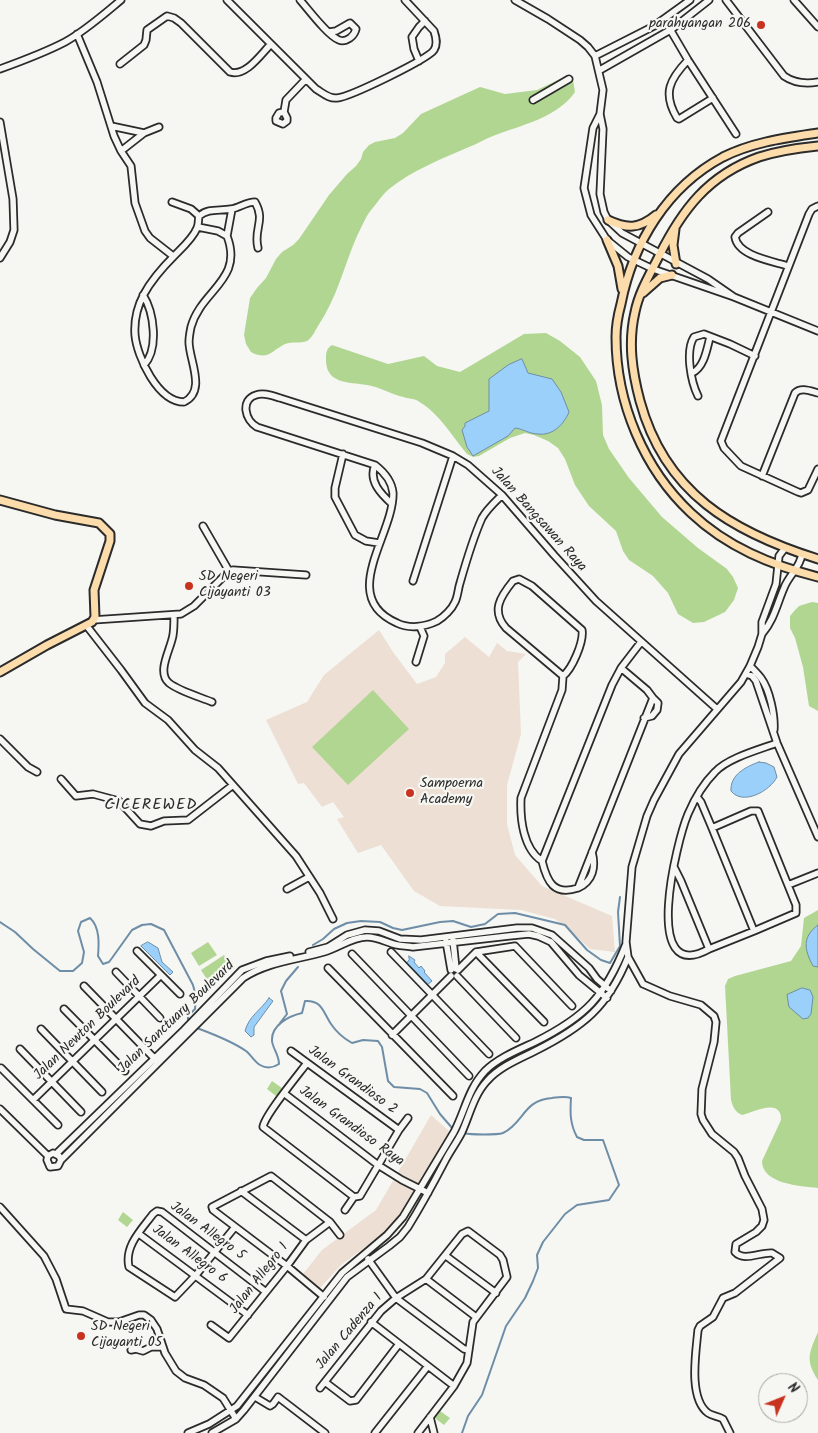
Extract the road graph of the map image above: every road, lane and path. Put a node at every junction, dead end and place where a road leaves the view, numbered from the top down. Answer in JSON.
{"nodes":[{"id":1,"x":121,"y":0,"type":"edge"},
{"id":2,"x":227,"y":0,"type":"edge"},
{"id":3,"x":300,"y":0,"type":"edge"},
{"id":4,"x":405,"y":0,"type":"edge"},
{"id":5,"x":690,"y":0,"type":"edge"},
{"id":6,"x":709,"y":0,"type":"edge"},
{"id":7,"x":726,"y":0,"type":"edge"},
{"id":8,"x":794,"y":0,"type":"edge"},
{"id":9,"x":518,"y":2,"type":"edge"},
{"id":10,"x":664,"y":19,"type":"junction"},
{"id":11,"x":425,"y":21,"type":"junction"},
{"id":12,"x":818,"y":27,"type":"edge"},
{"id":13,"x":672,"y":29,"type":"junction"},
{"id":14,"x":329,"y":32,"type":"dead end"},
{"id":15,"x":77,"y":34,"type":"junction"},
{"id":16,"x":271,"y":44,"type":"junction"},
{"id":17,"x":596,"y":56,"type":"junction"},
{"id":18,"x":688,"y":60,"type":"junction"},
{"id":19,"x":419,"y":61,"type":"junction"},
{"id":20,"x":120,"y":64,"type":"dead end"},
{"id":21,"x":0,"y":69,"type":"edge"},
{"id":22,"x":600,"y":70,"type":"junction"},
{"id":23,"x":306,"y":79,"type":"junction"},
{"id":24,"x":568,"y":79,"type":"dead end"},
{"id":25,"x":818,"y":82,"type":"edge"},
{"id":26,"x":713,"y":98,"type":"junction"},
{"id":27,"x":533,"y":100,"type":"dead end"},
{"id":28,"x":284,"y":112,"type":"dead end"},
{"id":29,"x":600,"y":114,"type":"junction"},
{"id":30,"x":0,"y":122,"type":"edge"},
{"id":31,"x":111,"y":126,"type":"junction"},
{"id":32,"x":159,"y":127,"type":"dead end"},
{"id":33,"x":144,"y":133,"type":"junction"},
{"id":34,"x":736,"y":134,"type":"dead end"},
{"id":35,"x":818,"y":134,"type":"edge"},
{"id":36,"x":818,"y":146,"type":"edge"},
{"id":37,"x":121,"y":151,"type":"junction"},
{"id":38,"x":3,"y":161,"type":"edge"},
{"id":39,"x":172,"y":202,"type":"dead end"},
{"id":40,"x":818,"y":206,"type":"edge"},
{"id":41,"x":232,"y":209,"type":"junction"},
{"id":42,"x":662,"y":210,"type":"junction"},
{"id":43,"x":604,"y":212,"type":"junction"},
{"id":44,"x":768,"y":212,"type":"dead end"},
{"id":45,"x":592,"y":215,"type":"junction"},
{"id":46,"x":199,"y":216,"type":"junction"},
{"id":47,"x":608,"y":220,"type":"junction"},
{"id":48,"x":676,"y":224,"type":"junction"},
{"id":49,"x":198,"y":227,"type":"junction"},
{"id":50,"x":227,"y":236,"type":"junction"},
{"id":51,"x":607,"y":240,"type":"junction"},
{"id":52,"x":641,"y":244,"type":"junction"},
{"id":53,"x":258,"y":248,"type":"dead end"},
{"id":54,"x":660,"y":254,"type":"junction"},
{"id":55,"x":173,"y":256,"type":"junction"},
{"id":56,"x":0,"y":258,"type":"edge"},
{"id":57,"x":633,"y":259,"type":"junction"},
{"id":58,"x":676,"y":264,"type":"junction"},
{"id":59,"x":788,"y":266,"type":"junction"},
{"id":60,"x":652,"y":269,"type":"junction"},
{"id":61,"x":672,"y":274,"type":"junction"},
{"id":62,"x":143,"y":295,"type":"junction"},
{"id":63,"x":622,"y":295,"type":"junction"},
{"id":64,"x":640,"y":296,"type":"junction"},
{"id":65,"x":734,"y":297,"type":"junction"},
{"id":66,"x":771,"y":313,"type":"junction"},
{"id":67,"x":818,"y":331,"type":"edge"},
{"id":68,"x":710,"y":337,"type":"junction"},
{"id":69,"x":755,"y":356,"type":"junction"},
{"id":70,"x":144,"y":365,"type":"junction"},
{"id":71,"x":692,"y":373,"type":"junction"},
{"id":72,"x":818,"y":393,"type":"edge"},
{"id":73,"x":698,"y":396,"type":"dead end"},
{"id":74,"x":343,"y":454,"type":"junction"},
{"id":75,"x":453,"y":456,"type":"junction"},
{"id":76,"x":375,"y":466,"type":"junction"},
{"id":77,"x":818,"y":468,"type":"edge"},
{"id":78,"x":762,"y":476,"type":"junction"},
{"id":79,"x":502,"y":495,"type":"junction"},
{"id":80,"x":0,"y":500,"type":"edge"},
{"id":81,"x":392,"y":504,"type":"junction"},
{"id":82,"x":204,"y":526,"type":"dead end"},
{"id":83,"x":379,"y":543,"type":"junction"},
{"id":84,"x":785,"y":548,"type":"junction"},
{"id":85,"x":802,"y":554,"type":"junction"},
{"id":86,"x":818,"y":559,"type":"edge"},
{"id":87,"x":779,"y":566,"type":"junction"},
{"id":88,"x":229,"y":571,"type":"junction"},
{"id":89,"x":795,"y":571,"type":"junction"},
{"id":90,"x":306,"y":575,"type":"dead end"},
{"id":91,"x":818,"y":577,"type":"edge"},
{"id":92,"x":413,"y":581,"type":"dead end"},
{"id":93,"x":174,"y":616,"type":"junction"},
{"id":94,"x":94,"y":620,"type":"junction"},
{"id":95,"x":86,"y":625,"type":"junction"},
{"id":96,"x":420,"y":627,"type":"junction"},
{"id":97,"x":762,"y":634,"type":"junction"},
{"id":98,"x":641,"y":642,"type":"junction"},
{"id":99,"x":416,"y":662,"type":"dead end"},
{"id":100,"x":750,"y":666,"type":"junction"},
{"id":101,"x":621,"y":668,"type":"junction"},
{"id":102,"x":0,"y":672,"type":"edge"},
{"id":103,"x":746,"y":674,"type":"junction"},
{"id":104,"x":563,"y":676,"type":"junction"},
{"id":105,"x":761,"y":698,"type":"junction"},
{"id":106,"x":768,"y":698,"type":"junction"},
{"id":107,"x":212,"y":702,"type":"dead end"},
{"id":108,"x":717,"y":709,"type":"junction"},
{"id":109,"x":774,"y":730,"type":"junction"},
{"id":110,"x":0,"y":739,"type":"edge"},
{"id":111,"x":777,"y":743,"type":"junction"},
{"id":112,"x":37,"y":772,"type":"dead end"},
{"id":113,"x":61,"y":779,"type":"dead end"},
{"id":114,"x":233,"y":785,"type":"junction"},
{"id":115,"x":697,"y":797,"type":"junction"},
{"id":116,"x":712,"y":828,"type":"junction"},
{"id":117,"x":818,"y":837,"type":"edge"},
{"id":118,"x":542,"y":861,"type":"junction"},
{"id":119,"x":674,"y":867,"type":"junction"},
{"id":120,"x":818,"y":873,"type":"edge"},
{"id":121,"x":309,"y":877,"type":"junction"},
{"id":122,"x":788,"y":885,"type":"junction"},
{"id":123,"x":287,"y":889,"type":"dead end"},
{"id":124,"x":333,"y":920,"type":"dead end"},
{"id":125,"x":754,"y":931,"type":"junction"},
{"id":126,"x":453,"y":939,"type":"junction"},
{"id":127,"x":446,"y":940,"type":"junction"},
{"id":128,"x":626,"y":942,"type":"junction"},
{"id":129,"x":709,"y":949,"type":"junction"},
{"id":130,"x":137,"y":951,"type":"dead end"},
{"id":131,"x":391,"y":952,"type":"dead end"},
{"id":132,"x":476,"y":952,"type":"junction"},
{"id":133,"x":352,"y":954,"type":"dead end"},
{"id":134,"x":628,"y":957,"type":"junction"},
{"id":135,"x":577,"y":958,"type":"junction"},
{"id":136,"x":571,"y":964,"type":"junction"},
{"id":137,"x":328,"y":968,"type":"dead end"},
{"id":138,"x":116,"y":972,"type":"dead end"},
{"id":139,"x":455,"y":972,"type":"junction"},
{"id":140,"x":161,"y":975,"type":"junction"},
{"id":141,"x":597,"y":979,"type":"junction"},
{"id":142,"x":591,"y":985,"type":"junction"},
{"id":143,"x":84,"y":986,"type":"dead end"},
{"id":144,"x":605,"y":987,"type":"junction"},
{"id":145,"x":611,"y":991,"type":"junction"},
{"id":146,"x":601,"y":993,"type":"junction"},
{"id":147,"x":180,"y":994,"type":"dead end"},
{"id":148,"x":432,"y":995,"type":"junction"},
{"id":149,"x":140,"y":996,"type":"junction"},
{"id":150,"x":606,"y":998,"type":"junction"},
{"id":151,"x":572,"y":1006,"type":"dead end"},
{"id":152,"x":64,"y":1009,"type":"dead end"},
{"id":153,"x":411,"y":1016,"type":"junction"},
{"id":154,"x":160,"y":1018,"type":"dead end"},
{"id":155,"x":116,"y":1019,"type":"junction"},
{"id":156,"x":544,"y":1022,"type":"dead end"},
{"id":157,"x":42,"y":1029,"type":"dead end"},
{"id":158,"x":392,"y":1035,"type":"junction"},
{"id":159,"x":516,"y":1038,"type":"dead end"},
{"id":160,"x":94,"y":1040,"type":"junction"},
{"id":161,"x":20,"y":1049,"type":"dead end"},
{"id":162,"x":291,"y":1052,"type":"dead end"},
{"id":163,"x":489,"y":1054,"type":"dead end"},
{"id":164,"x":156,"y":1059,"type":"junction"},
{"id":165,"x":73,"y":1062,"type":"junction"},
{"id":166,"x":307,"y":1063,"type":"junction"},
{"id":167,"x":1,"y":1068,"type":"dead end"},
{"id":168,"x":125,"y":1071,"type":"dead end"},
{"id":169,"x":469,"y":1076,"type":"dead end"},
{"id":170,"x":52,"y":1082,"type":"junction"},
{"id":171,"x":102,"y":1092,"type":"dead end"},
{"id":172,"x":285,"y":1094,"type":"junction"},
{"id":173,"x":453,"y":1096,"type":"dead end"},
{"id":174,"x":33,"y":1100,"type":"junction"},
{"id":175,"x":0,"y":1109,"type":"edge"},
{"id":176,"x":81,"y":1112,"type":"dead end"},
{"id":177,"x":408,"y":1118,"type":"dead end"},
{"id":178,"x":58,"y":1125,"type":"dead end"},
{"id":179,"x":399,"y":1130,"type":"junction"},
{"id":180,"x":458,"y":1133,"type":"junction"},
{"id":181,"x":56,"y":1154,"type":"junction"},
{"id":182,"x":48,"y":1156,"type":"junction"},
{"id":183,"x":61,"y":1160,"type":"junction"},
{"id":184,"x":378,"y":1165,"type":"junction"},
{"id":185,"x":420,"y":1190,"type":"junction"},
{"id":186,"x":241,"y":1191,"type":"junction"},
{"id":187,"x":428,"y":1193,"type":"junction"},
{"id":188,"x":354,"y":1197,"type":"junction"},
{"id":189,"x":0,"y":1207,"type":"edge"},
{"id":190,"x":345,"y":1210,"type":"dead end"},
{"id":191,"x":330,"y":1222,"type":"junction"},
{"id":192,"x":235,"y":1226,"type":"junction"},
{"id":193,"x":139,"y":1234,"type":"junction"},
{"id":194,"x":340,"y":1235,"type":"dead end"},
{"id":195,"x":306,"y":1240,"type":"junction"},
{"id":196,"x":215,"y":1252,"type":"junction"},
{"id":197,"x":364,"y":1255,"type":"junction"},
{"id":198,"x":446,"y":1256,"type":"junction"},
{"id":199,"x":369,"y":1261,"type":"junction"},
{"id":200,"x":287,"y":1266,"type":"junction"},
{"id":201,"x":196,"y":1275,"type":"junction"},
{"id":202,"x":426,"y":1279,"type":"junction"},
{"id":203,"x":266,"y":1292,"type":"junction"},
{"id":204,"x":496,"y":1292,"type":"junction"},
{"id":205,"x":396,"y":1298,"type":"junction"},
{"id":206,"x":326,"y":1299,"type":"junction"},
{"id":207,"x":248,"y":1315,"type":"junction"},
{"id":208,"x":476,"y":1317,"type":"junction"},
{"id":209,"x":371,"y":1322,"type":"junction"},
{"id":210,"x":211,"y":1325,"type":"dead end"},
{"id":211,"x":400,"y":1344,"type":"junction"},
{"id":212,"x":162,"y":1348,"type":"junction"},
{"id":213,"x":131,"y":1350,"type":"dead end"},
{"id":214,"x":469,"y":1350,"type":"junction"},
{"id":215,"x":428,"y":1366,"type":"junction"},
{"id":216,"x":325,"y":1382,"type":"junction"},
{"id":217,"x":454,"y":1386,"type":"junction"},
{"id":218,"x":320,"y":1388,"type":"dead end"},
{"id":219,"x":255,"y":1397,"type":"junction"},
{"id":220,"x":230,"y":1411,"type":"junction"},
{"id":221,"x":430,"y":1417,"type":"junction"},
{"id":222,"x":220,"y":1418,"type":"junction"},
{"id":223,"x":236,"y":1419,"type":"junction"},
{"id":224,"x":225,"y":1426,"type":"junction"},
{"id":225,"x":188,"y":1433,"type":"edge"},
{"id":226,"x":212,"y":1433,"type":"edge"},
{"id":227,"x":230,"y":1433,"type":"edge"},
{"id":228,"x":325,"y":1433,"type":"edge"},
{"id":229,"x":375,"y":1433,"type":"edge"},
{"id":230,"x":418,"y":1433,"type":"edge"},
{"id":231,"x":432,"y":1433,"type":"edge"},
{"id":232,"x":730,"y":1433,"type":"edge"}],
"edges":[{"from":1,"to":15,"type":"street"},
{"from":2,"to":16,"type":"street"},
{"from":3,"to":14,"type":"street"},
{"from":4,"to":11,"type":"street"},
{"from":5,"to":10,"type":"street"},
{"from":6,"to":13,"type":"street"},
{"from":7,"to":25,"type":"street"},
{"from":8,"to":12,"type":"street"},
{"from":9,"to":17,"type":"street"},
{"from":10,"to":13,"type":"street"},
{"from":10,"to":17,"type":"street"},
{"from":11,"to":19,"type":"street"},
{"from":11,"to":19,"type":"street"},
{"from":13,"to":18,"type":"street"},
{"from":13,"to":22,"type":"street"},
{"from":15,"to":21,"type":"street"},
{"from":15,"to":31,"type":"street"},
{"from":16,"to":20,"type":"street"},
{"from":16,"to":23,"type":"street"},
{"from":17,"to":22,"type":"street"},
{"from":18,"to":26,"type":"street"},
{"from":18,"to":26,"type":"street"},
{"from":19,"to":23,"type":"street"},
{"from":22,"to":29,"type":"street"},
{"from":23,"to":28,"type":"street"},
{"from":24,"to":27,"type":"street"},
{"from":26,"to":34,"type":"street"},
{"from":29,"to":43,"type":"street"},
{"from":29,"to":45,"type":"street"},
{"from":30,"to":38,"type":"street"},
{"from":31,"to":33,"type":"street"},
{"from":31,"to":37,"type":"street"},
{"from":32,"to":33,"type":"street"},
{"from":33,"to":37,"type":"street"},
{"from":35,"to":42,"type":"main road"},
{"from":36,"to":48,"type":"main road"},
{"from":37,"to":55,"type":"street"},
{"from":38,"to":56,"type":"street"},
{"from":39,"to":46,"type":"street"},
{"from":40,"to":59,"type":"street"},
{"from":41,"to":46,"type":"street"},
{"from":41,"to":50,"type":"street"},
{"from":41,"to":53,"type":"street"},
{"from":42,"to":47,"type":"main road"},
{"from":42,"to":52,"type":"main road"},
{"from":43,"to":45,"type":"street"},
{"from":43,"to":47,"type":"street"},
{"from":44,"to":59,"type":"street"},
{"from":45,"to":51,"type":"street"},
{"from":46,"to":49,"type":"street"},
{"from":47,"to":52,"type":"street"},
{"from":48,"to":54,"type":"main road"},
{"from":48,"to":58,"type":"main road"},
{"from":49,"to":50,"type":"street"},
{"from":49,"to":55,"type":"street"},
{"from":50,"to":70,"type":"street"},
{"from":51,"to":57,"type":"street"},
{"from":51,"to":63,"type":"main road"},
{"from":52,"to":54,"type":"street"},
{"from":52,"to":57,"type":"main road"},
{"from":54,"to":58,"type":"street"},
{"from":54,"to":60,"type":"main road"},
{"from":55,"to":62,"type":"street"},
{"from":57,"to":60,"type":"street"},
{"from":57,"to":63,"type":"main road"},
{"from":58,"to":65,"type":"street"},
{"from":59,"to":66,"type":"street"},
{"from":60,"to":61,"type":"street"},
{"from":60,"to":64,"type":"main road"},
{"from":61,"to":64,"type":"main road"},
{"from":61,"to":65,"type":"street"},
{"from":62,"to":70,"type":"street"},
{"from":62,"to":70,"type":"street"},
{"from":63,"to":87,"type":"main road"},
{"from":64,"to":84,"type":"main road"},
{"from":65,"to":66,"type":"street"},
{"from":66,"to":67,"type":"street"},
{"from":66,"to":69,"type":"street"},
{"from":68,"to":69,"type":"street"},
{"from":68,"to":71,"type":"street"},
{"from":68,"to":71,"type":"street"},
{"from":69,"to":78,"type":"street"},
{"from":71,"to":73,"type":"street"},
{"from":72,"to":78,"type":"street"},
{"from":74,"to":75,"type":"street","name":"Jalan Bangsawan Raya"},
{"from":74,"to":76,"type":"street"},
{"from":74,"to":83,"type":"street"},
{"from":75,"to":79,"type":"street","name":"Jalan Bangsawan Raya"},
{"from":75,"to":92,"type":"street"},
{"from":76,"to":81,"type":"street"},
{"from":76,"to":81,"type":"street"},
{"from":77,"to":78,"type":"street"},
{"from":79,"to":96,"type":"street"},
{"from":79,"to":98,"type":"street","name":"Jalan Bangsawan Raya"},
{"from":80,"to":94,"type":"main road"},
{"from":81,"to":83,"type":"street"},
{"from":82,"to":88,"type":"street"},
{"from":83,"to":96,"type":"street"},
{"from":84,"to":85,"type":"main road"},
{"from":84,"to":87,"type":"street"},
{"from":85,"to":86,"type":"main road"},
{"from":85,"to":89,"type":"street"},
{"from":87,"to":89,"type":"main road"},
{"from":87,"to":97,"type":"street"},
{"from":88,"to":90,"type":"street"},
{"from":88,"to":93,"type":"street"},
{"from":89,"to":91,"type":"main road"},
{"from":89,"to":97,"type":"street"},
{"from":93,"to":94,"type":"street"},
{"from":93,"to":107,"type":"street"},
{"from":94,"to":95,"type":"main road"},
{"from":95,"to":102,"type":"main road"},
{"from":95,"to":114,"type":"street"},
{"from":96,"to":99,"type":"street"},
{"from":97,"to":100,"type":"street"},
{"from":98,"to":101,"type":"street"},
{"from":98,"to":108,"type":"street","name":"Jalan Bangsawan Raya"},
{"from":100,"to":103,"type":"street"},
{"from":100,"to":106,"type":"street"},
{"from":101,"to":118,"type":"street"},
{"from":101,"to":118,"type":"street"},
{"from":103,"to":105,"type":"street"},
{"from":103,"to":108,"type":"street"},
{"from":104,"to":104,"type":"street"},
{"from":104,"to":118,"type":"street"},
{"from":105,"to":106,"type":"street"},
{"from":105,"to":109,"type":"street"},
{"from":106,"to":109,"type":"street"},
{"from":108,"to":128,"type":"street"},
{"from":109,"to":111,"type":"street"},
{"from":110,"to":112,"type":"street"},
{"from":111,"to":115,"type":"street"},
{"from":111,"to":117,"type":"street"},
{"from":113,"to":114,"type":"street"},
{"from":114,"to":121,"type":"street"},
{"from":115,"to":116,"type":"street"},
{"from":115,"to":119,"type":"street"},
{"from":116,"to":122,"type":"street"},
{"from":116,"to":125,"type":"street"},
{"from":119,"to":129,"type":"street"},
{"from":119,"to":129,"type":"street"},
{"from":120,"to":122,"type":"street"},
{"from":121,"to":123,"type":"street"},
{"from":121,"to":124,"type":"street"},
{"from":122,"to":125,"type":"street"},
{"from":125,"to":129,"type":"street"},
{"from":126,"to":127,"type":"street","name":"Jalan Sanctuary Boulevard"},
{"from":126,"to":135,"type":"street","name":"Jalan Sanctuary Boulevard"},
{"from":126,"to":136,"type":"street","name":"Jalan Sanctuary Boulevard"},
{"from":126,"to":139,"type":"street"},
{"from":127,"to":139,"type":"street"},
{"from":127,"to":164,"type":"street","name":"Jalan Sanctuary Boulevard"},
{"from":128,"to":134,"type":"street"},
{"from":128,"to":144,"type":"street"},
{"from":130,"to":140,"type":"street"},
{"from":131,"to":148,"type":"street"},
{"from":132,"to":139,"type":"street"},
{"from":132,"to":151,"type":"street"},
{"from":132,"to":156,"type":"street"},
{"from":133,"to":153,"type":"street"},
{"from":134,"to":145,"type":"street"},
{"from":134,"to":232,"type":"street"},
{"from":135,"to":136,"type":"street"},
{"from":135,"to":141,"type":"street","name":"Jalan Sanctuary Boulevard"},
{"from":136,"to":142,"type":"street","name":"Jalan Sanctuary Boulevard"},
{"from":137,"to":158,"type":"street"},
{"from":138,"to":149,"type":"street"},
{"from":139,"to":148,"type":"street"},
{"from":139,"to":159,"type":"street"},
{"from":140,"to":147,"type":"street"},
{"from":140,"to":149,"type":"street","name":"Jalan Newton Boulevard"},
{"from":141,"to":142,"type":"street"},
{"from":141,"to":144,"type":"street","name":"Jalan Sanctuary Boulevard"},
{"from":142,"to":146,"type":"street","name":"Jalan Sanctuary Boulevard"},
{"from":143,"to":155,"type":"street"},
{"from":144,"to":145,"type":"street","name":"Jalan Sanctuary Boulevard"},
{"from":144,"to":146,"type":"street"},
{"from":145,"to":150,"type":"street"},
{"from":146,"to":150,"type":"street","name":"Jalan Sanctuary Boulevard"},
{"from":146,"to":180,"type":"street"},
{"from":148,"to":153,"type":"street"},
{"from":148,"to":163,"type":"street"},
{"from":149,"to":154,"type":"street"},
{"from":149,"to":155,"type":"street","name":"Jalan Newton Boulevard"},
{"from":150,"to":180,"type":"street"},
{"from":152,"to":160,"type":"street"},
{"from":153,"to":158,"type":"street"},
{"from":153,"to":169,"type":"street"},
{"from":155,"to":160,"type":"street","name":"Jalan Newton Boulevard"},
{"from":155,"to":164,"type":"street"},
{"from":157,"to":165,"type":"street"},
{"from":158,"to":173,"type":"street"},
{"from":160,"to":165,"type":"street","name":"Jalan Newton Boulevard"},
{"from":160,"to":168,"type":"street"},
{"from":161,"to":170,"type":"street"},
{"from":162,"to":166,"type":"street","name":"Jalan Grandioso 2"},
{"from":164,"to":181,"type":"street","name":"Jalan Sanctuary Boulevard"},
{"from":164,"to":183,"type":"street","name":"Jalan Sanctuary Boulevard"},
{"from":165,"to":170,"type":"street","name":"Jalan Newton Boulevard"},
{"from":165,"to":171,"type":"street"},
{"from":166,"to":172,"type":"street"},
{"from":166,"to":179,"type":"street","name":"Jalan Grandioso 2"},
{"from":167,"to":174,"type":"street"},
{"from":170,"to":174,"type":"street","name":"Jalan Newton Boulevard"},
{"from":170,"to":176,"type":"street"},
{"from":172,"to":184,"type":"street","name":"Jalan Grandioso Raya"},
{"from":172,"to":188,"type":"street"},
{"from":174,"to":178,"type":"street"},
{"from":175,"to":182,"type":"street"},
{"from":177,"to":179,"type":"street"},
{"from":179,"to":184,"type":"street"},
{"from":180,"to":185,"type":"street"},
{"from":180,"to":187,"type":"street"},
{"from":181,"to":182,"type":"street"},
{"from":181,"to":183,"type":"street"},
{"from":182,"to":183,"type":"street"},
{"from":184,"to":185,"type":"street","name":"Jalan Grandioso Raya"},
{"from":184,"to":188,"type":"street"},
{"from":185,"to":187,"type":"street","name":"Jalan Grandioso Raya"},
{"from":185,"to":197,"type":"street"},
{"from":186,"to":191,"type":"street"},
{"from":186,"to":192,"type":"street"},
{"from":186,"to":195,"type":"street"},
{"from":187,"to":199,"type":"street"},
{"from":188,"to":190,"type":"street"},
{"from":189,"to":212,"type":"street"},
{"from":191,"to":194,"type":"street"},
{"from":191,"to":195,"type":"street","name":"Jalan Allegro 1"},
{"from":192,"to":196,"type":"street"},
{"from":192,"to":200,"type":"street"},
{"from":193,"to":196,"type":"street","name":"Jalan Allegro 5"},
{"from":193,"to":201,"type":"street","name":"Jalan Allegro 6"},
{"from":193,"to":201,"type":"street"},
{"from":195,"to":200,"type":"street","name":"Jalan Allegro 1"},
{"from":196,"to":201,"type":"street"},
{"from":196,"to":203,"type":"street","name":"Jalan Allegro 5"},
{"from":197,"to":199,"type":"street"},
{"from":197,"to":206,"type":"street"},
{"from":198,"to":202,"type":"street","name":"Jalan Cadenza 1"},
{"from":198,"to":204,"type":"street"},
{"from":198,"to":204,"type":"street","name":"Jalan Cadenza 1"},
{"from":199,"to":205,"type":"street"},
{"from":199,"to":206,"type":"street"},
{"from":200,"to":203,"type":"street","name":"Jalan Allegro 1"},
{"from":200,"to":206,"type":"street"},
{"from":201,"to":207,"type":"street","name":"Jalan Allegro 6"},
{"from":202,"to":205,"type":"street","name":"Jalan Cadenza 1"},
{"from":202,"to":208,"type":"street"},
{"from":203,"to":207,"type":"street","name":"Jalan Allegro 1"},
{"from":204,"to":208,"type":"street"},
{"from":205,"to":209,"type":"street","name":"Jalan Cadenza 1"},
{"from":205,"to":214,"type":"street"},
{"from":206,"to":219,"type":"street"},
{"from":206,"to":220,"type":"street"},
{"from":207,"to":210,"type":"street","name":"Jalan Allegro 1"},
{"from":208,"to":214,"type":"street"},
{"from":209,"to":211,"type":"street"},
{"from":209,"to":216,"type":"street","name":"Jalan Cadenza 1"},
{"from":211,"to":215,"type":"street"},
{"from":211,"to":216,"type":"street"},
{"from":212,"to":213,"type":"street"},
{"from":212,"to":220,"type":"street"},
{"from":214,"to":217,"type":"street"},
{"from":215,"to":217,"type":"street"},
{"from":215,"to":229,"type":"street"},
{"from":216,"to":218,"type":"street","name":"Jalan Cadenza 1"},
{"from":217,"to":221,"type":"street"},
{"from":219,"to":223,"type":"street"},
{"from":219,"to":228,"type":"street"},
{"from":220,"to":222,"type":"street"},
{"from":220,"to":223,"type":"street"},
{"from":221,"to":230,"type":"street"},
{"from":221,"to":231,"type":"street"},
{"from":222,"to":224,"type":"street"},
{"from":222,"to":225,"type":"street"},
{"from":223,"to":224,"type":"street"},
{"from":224,"to":226,"type":"street"},
{"from":224,"to":227,"type":"street"}]}
